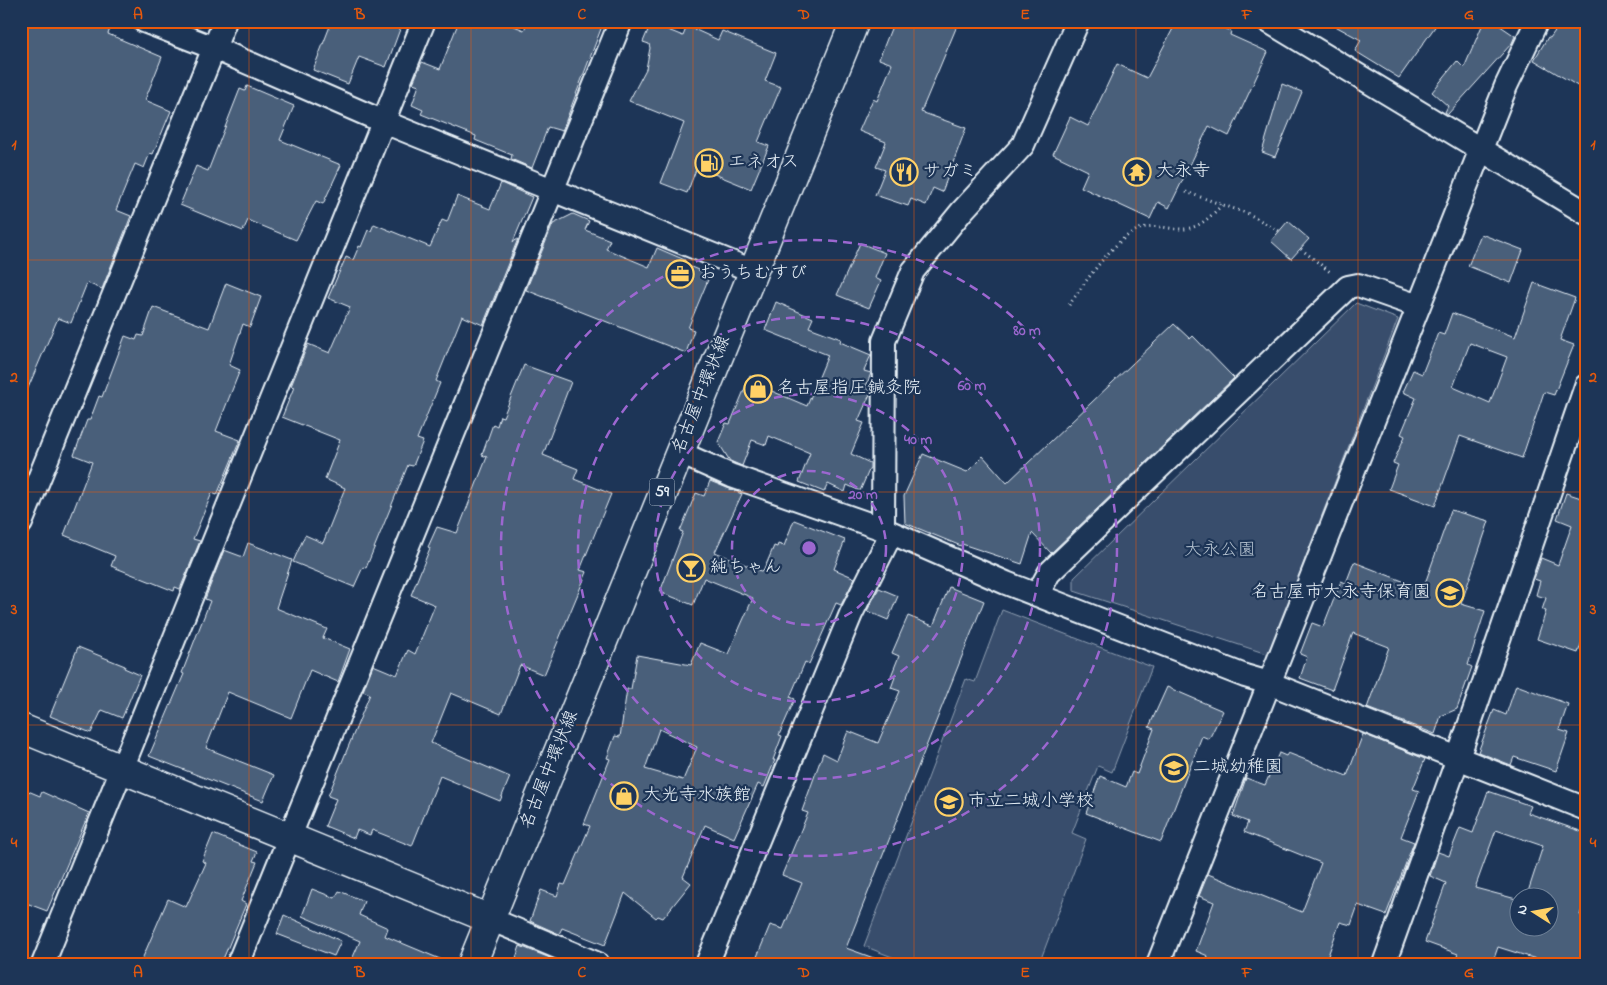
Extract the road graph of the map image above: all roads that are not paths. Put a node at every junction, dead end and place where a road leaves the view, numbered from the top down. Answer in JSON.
{"nodes":[{"id":1,"x":144,"y":21,"type":"edge"},
{"id":2,"x":225,"y":21,"type":"edge"},
{"id":3,"x":424,"y":21,"type":"edge"},
{"id":4,"x":620,"y":21,"type":"edge"},
{"id":5,"x":855,"y":21,"type":"edge"},
{"id":6,"x":1078,"y":21,"type":"edge"},
{"id":7,"x":1268,"y":21,"type":"edge"},
{"id":8,"x":1537,"y":21,"type":"edge"},
{"id":9,"x":214,"y":48,"type":"junction"},
{"id":10,"x":384,"y":122,"type":"junction"},
{"id":11,"x":1481,"y":152,"type":"junction"},
{"id":12,"x":552,"y":190,"type":"junction"},
{"id":13,"x":1586,"y":214,"type":"edge"},
{"id":14,"x":753,"y":271,"type":"junction"},
{"id":15,"x":1418,"y":306,"type":"junction"},
{"id":16,"x":1586,"y":386,"type":"edge"},
{"id":17,"x":678,"y":452,"type":"junction"},
{"id":18,"x":21,"y":523,"type":"edge"},
{"id":19,"x":887,"y":532,"type":"junction"},
{"id":20,"x":1037,"y":595,"type":"junction"},
{"id":21,"x":1269,"y":683,"type":"junction"},
{"id":22,"x":21,"y":728,"type":"edge"},
{"id":23,"x":1458,"y":758,"type":"junction"},
{"id":24,"x":123,"y":768,"type":"junction"},
{"id":25,"x":1586,"y":809,"type":"edge"},
{"id":26,"x":290,"y":836,"type":"junction"},
{"id":27,"x":490,"y":918,"type":"junction"},
{"id":28,"x":43,"y":964,"type":"edge"},
{"id":29,"x":238,"y":964,"type":"edge"},
{"id":30,"x":472,"y":964,"type":"edge"},
{"id":31,"x":598,"y":964,"type":"edge"},
{"id":32,"x":707,"y":964,"type":"edge"},
{"id":33,"x":1158,"y":964,"type":"edge"},
{"id":34,"x":1384,"y":964,"type":"edge"}],
"edges":[{"from":1,"to":9,"type":"street"},
{"from":2,"to":9,"type":"street"},
{"from":3,"to":10,"type":"street"},
{"from":4,"to":12,"type":"street"},
{"from":5,"to":14,"type":"main road","name":"名古屋中環状線","number":"59"},
{"from":6,"to":19,"type":"street"},
{"from":7,"to":11,"type":"street"},
{"from":8,"to":11,"type":"street"},
{"from":9,"to":10,"type":"street"},
{"from":9,"to":18,"type":"street"},
{"from":10,"to":12,"type":"street"},
{"from":10,"to":24,"type":"street"},
{"from":11,"to":13,"type":"street"},
{"from":11,"to":15,"type":"street"},
{"from":12,"to":14,"type":"street"},
{"from":12,"to":26,"type":"street"},
{"from":14,"to":17,"type":"main road","name":"名古屋中環状線","number":"59"},
{"from":15,"to":20,"type":"street"},
{"from":15,"to":21,"type":"street"},
{"from":16,"to":23,"type":"street"},
{"from":17,"to":19,"type":"street"},
{"from":17,"to":27,"type":"main road","name":"名古屋中環状線","number":"59"},
{"from":19,"to":20,"type":"street"},
{"from":19,"to":32,"type":"street"},
{"from":20,"to":21,"type":"street"},
{"from":21,"to":23,"type":"street"},
{"from":21,"to":33,"type":"street"},
{"from":22,"to":24,"type":"main road"},
{"from":23,"to":25,"type":"street"},
{"from":23,"to":34,"type":"street"},
{"from":24,"to":26,"type":"main road"},
{"from":24,"to":28,"type":"street"},
{"from":26,"to":27,"type":"main road"},
{"from":26,"to":29,"type":"street"},
{"from":27,"to":30,"type":"main road","name":"名古屋中環状線","number":"59"},
{"from":27,"to":31,"type":"street"}]}
